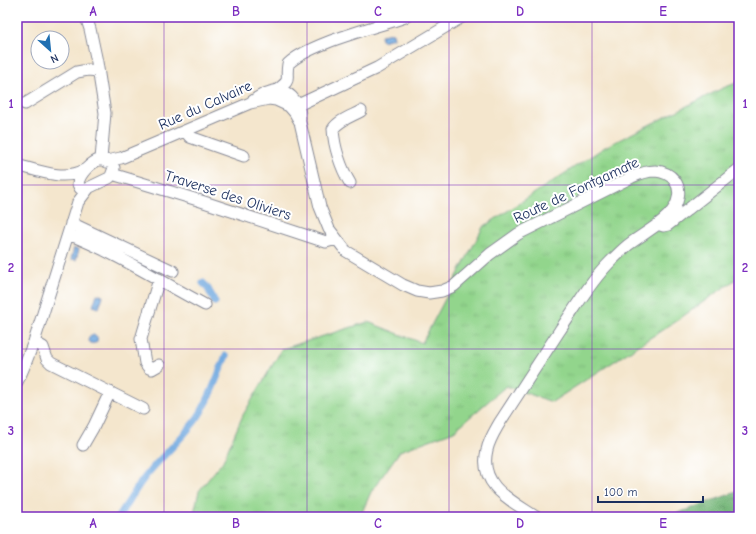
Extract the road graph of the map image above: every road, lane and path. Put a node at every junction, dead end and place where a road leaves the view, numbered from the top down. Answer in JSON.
{"nodes":[{"id":1,"x":86,"y":17,"type":"edge"},
{"id":2,"x":405,"y":17,"type":"edge"},
{"id":3,"x":462,"y":17,"type":"edge"},
{"id":4,"x":389,"y":20,"type":"edge"},
{"id":5,"x":98,"y":71,"type":"junction"},
{"id":6,"x":276,"y":91,"type":"junction"},
{"id":7,"x":250,"y":103,"type":"junction"},
{"id":8,"x":25,"y":104,"type":"dead end"},
{"id":9,"x":294,"y":105,"type":"junction"},
{"id":10,"x":361,"y":111,"type":"dead end"},
{"id":11,"x":185,"y":131,"type":"junction"},
{"id":12,"x":244,"y":156,"type":"dead end"},
{"id":13,"x":121,"y":158,"type":"junction"},
{"id":14,"x":103,"y":160,"type":"junction"},
{"id":15,"x":17,"y":165,"type":"edge"},
{"id":16,"x":87,"y":169,"type":"junction"},
{"id":17,"x":739,"y":169,"type":"edge"},
{"id":18,"x":112,"y":172,"type":"junction"},
{"id":19,"x":68,"y":175,"type":"junction"},
{"id":20,"x":350,"y":183,"type":"dead end"},
{"id":21,"x":82,"y":186,"type":"junction"},
{"id":22,"x":679,"y":194,"type":"junction"},
{"id":23,"x":697,"y":203,"type":"junction"},
{"id":24,"x":657,"y":224,"type":"junction"},
{"id":25,"x":70,"y":228,"type":"junction"},
{"id":26,"x":336,"y":239,"type":"junction"},
{"id":27,"x":173,"y":271,"type":"dead end"},
{"id":28,"x":159,"y":279,"type":"junction"},
{"id":29,"x":205,"y":305,"type":"dead end"},
{"id":30,"x":34,"y":342,"type":"junction"},
{"id":31,"x":159,"y":365,"type":"dead end"},
{"id":32,"x":17,"y":382,"type":"edge"},
{"id":33,"x":110,"y":392,"type":"junction"},
{"id":34,"x":143,"y":409,"type":"dead end"},
{"id":35,"x":83,"y":445,"type":"dead end"},
{"id":36,"x":536,"y":517,"type":"edge"}],
"edges":[{"from":1,"to":5,"type":"street"},
{"from":2,"to":4,"type":"street"},
{"from":3,"to":9,"type":"street"},
{"from":4,"to":6,"type":"street"},
{"from":5,"to":8,"type":"street"},
{"from":5,"to":14,"type":"street"},
{"from":6,"to":7,"type":"street","name":"Rue du Calvaire"},
{"from":6,"to":9,"type":"street","name":"Rue du Calvaire"},
{"from":7,"to":9,"type":"street"},
{"from":7,"to":11,"type":"street","name":"Rue du Calvaire"},
{"from":9,"to":26,"type":"street","name":"Route de Fontgamate"},
{"from":10,"to":20,"type":"street"},
{"from":11,"to":12,"type":"street"},
{"from":11,"to":13,"type":"street","name":"Rue du Calvaire"},
{"from":13,"to":14,"type":"street","name":"Rue du Calvaire"},
{"from":13,"to":18,"type":"street"},
{"from":14,"to":16,"type":"street"},
{"from":14,"to":18,"type":"street"},
{"from":15,"to":19,"type":"street"},
{"from":16,"to":19,"type":"street"},
{"from":16,"to":21,"type":"street"},
{"from":17,"to":23,"type":"street"},
{"from":18,"to":21,"type":"street"},
{"from":18,"to":26,"type":"street","name":"Traverse des Oliviers"},
{"from":19,"to":21,"type":"street"},
{"from":21,"to":25,"type":"street"},
{"from":22,"to":23,"type":"street"},
{"from":22,"to":24,"type":"street"},
{"from":22,"to":26,"type":"street","name":"Route de Fontgamate"},
{"from":23,"to":24,"type":"street"},
{"from":24,"to":36,"type":"street"},
{"from":25,"to":27,"type":"street"},
{"from":25,"to":28,"type":"street"},
{"from":25,"to":30,"type":"street"},
{"from":28,"to":29,"type":"street"},
{"from":28,"to":31,"type":"street"},
{"from":30,"to":32,"type":"street"},
{"from":30,"to":33,"type":"street"},
{"from":33,"to":34,"type":"street"},
{"from":33,"to":35,"type":"street"}]}
